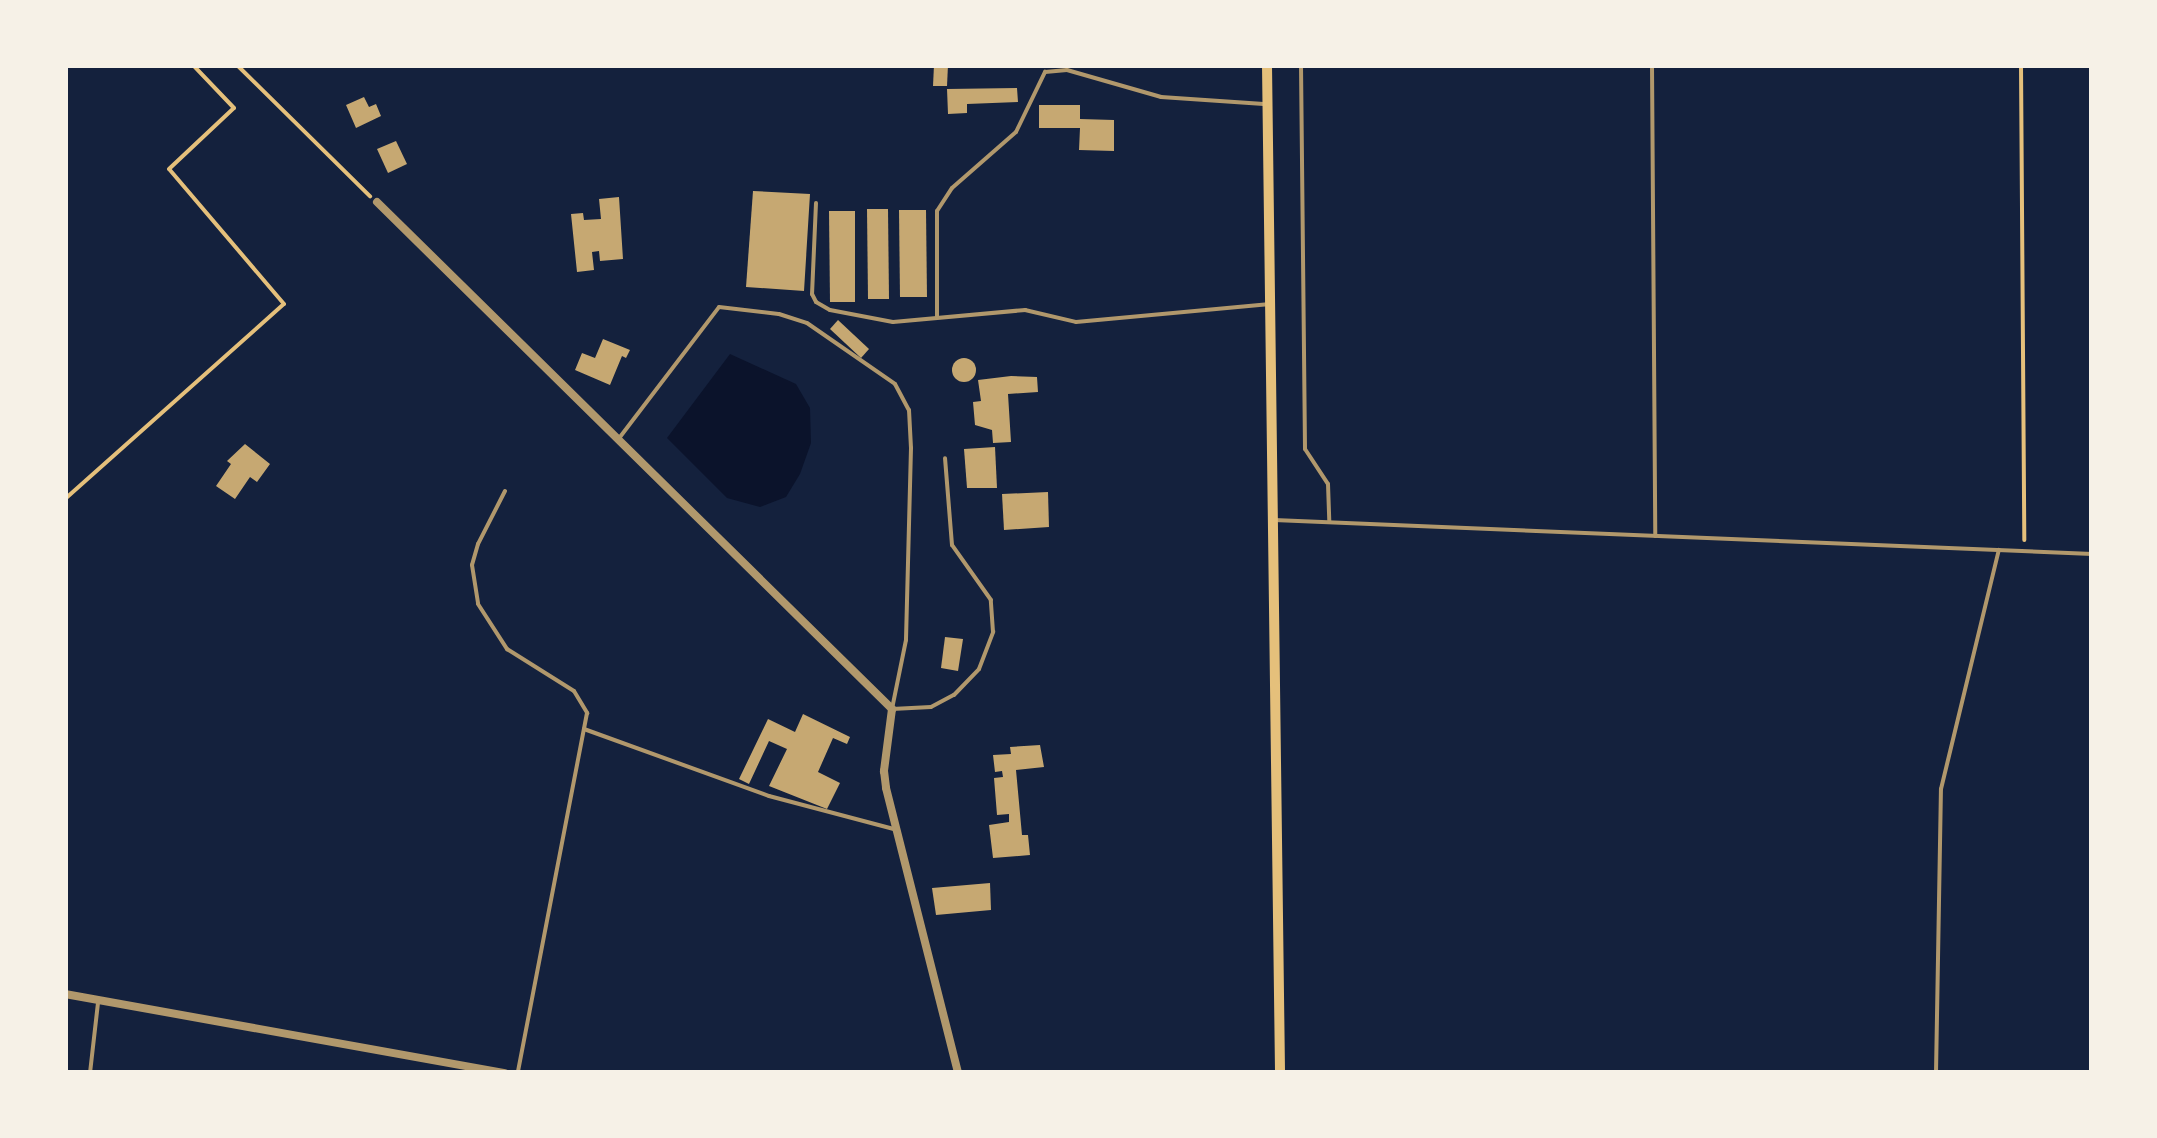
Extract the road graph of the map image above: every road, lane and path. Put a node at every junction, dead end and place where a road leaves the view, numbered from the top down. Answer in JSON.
{"nodes":[{"id":1,"x":193,"y":65,"type":"edge"},
{"id":2,"x":237,"y":65,"type":"edge"},
{"id":3,"x":1267,"y":65,"type":"edge"},
{"id":4,"x":1301,"y":65,"type":"edge"},
{"id":5,"x":1652,"y":65,"type":"edge"},
{"id":6,"x":2021,"y":65,"type":"edge"},
{"id":7,"x":1268,"y":104,"type":"junction"},
{"id":8,"x":377,"y":202,"type":"joint"},
{"id":9,"x":816,"y":203,"type":"dead end"},
{"id":10,"x":1271,"y":304,"type":"junction"},
{"id":11,"x":937,"y":317,"type":"junction"},
{"id":12,"x":617,"y":441,"type":"junction"},
{"id":13,"x":944,"y":458,"type":"dead end"},
{"id":14,"x":505,"y":490,"type":"dead end"},
{"id":15,"x":65,"y":500,"type":"edge"},
{"id":16,"x":1274,"y":520,"type":"junction"},
{"id":17,"x":1329,"y":522,"type":"junction"},
{"id":18,"x":1655,"y":536,"type":"junction"},
{"id":19,"x":1999,"y":550,"type":"junction"},
{"id":20,"x":2024,"y":552,"type":"junction"},
{"id":21,"x":2092,"y":554,"type":"edge"},
{"id":22,"x":892,"y":710,"type":"junction"},
{"id":23,"x":584,"y":729,"type":"junction"},
{"id":24,"x":896,"y":830,"type":"junction"},
{"id":25,"x":65,"y":994,"type":"edge"},
{"id":26,"x":98,"y":1000,"type":"junction"},
{"id":27,"x":90,"y":1073,"type":"edge"},
{"id":28,"x":505,"y":1073,"type":"edge"},
{"id":29,"x":518,"y":1073,"type":"edge"},
{"id":30,"x":958,"y":1073,"type":"edge"},
{"id":31,"x":1280,"y":1073,"type":"edge"},
{"id":32,"x":1936,"y":1073,"type":"edge"}],
"edges":[{"from":1,"to":15,"type":"path"},
{"from":2,"to":8,"type":"path"},
{"from":3,"to":7,"type":"main road"},
{"from":4,"to":17,"type":"lane"},
{"from":5,"to":18,"type":"lane"},
{"from":6,"to":20,"type":"path"},
{"from":7,"to":10,"type":"main road"},
{"from":7,"to":11,"type":"lane"},
{"from":8,"to":12,"type":"street"},
{"from":9,"to":11,"type":"lane"},
{"from":10,"to":11,"type":"lane"},
{"from":10,"to":16,"type":"main road"},
{"from":12,"to":22,"type":"street"},
{"from":12,"to":22,"type":"lane"},
{"from":13,"to":22,"type":"lane"},
{"from":14,"to":23,"type":"lane"},
{"from":16,"to":17,"type":"lane"},
{"from":16,"to":31,"type":"main road"},
{"from":17,"to":18,"type":"lane"},
{"from":18,"to":19,"type":"lane"},
{"from":19,"to":20,"type":"lane"},
{"from":19,"to":32,"type":"lane"},
{"from":20,"to":21,"type":"lane"},
{"from":22,"to":24,"type":"street"},
{"from":23,"to":24,"type":"lane"},
{"from":23,"to":29,"type":"lane"},
{"from":24,"to":30,"type":"street"},
{"from":25,"to":26,"type":"street"},
{"from":26,"to":27,"type":"lane"},
{"from":26,"to":28,"type":"street"}]}
